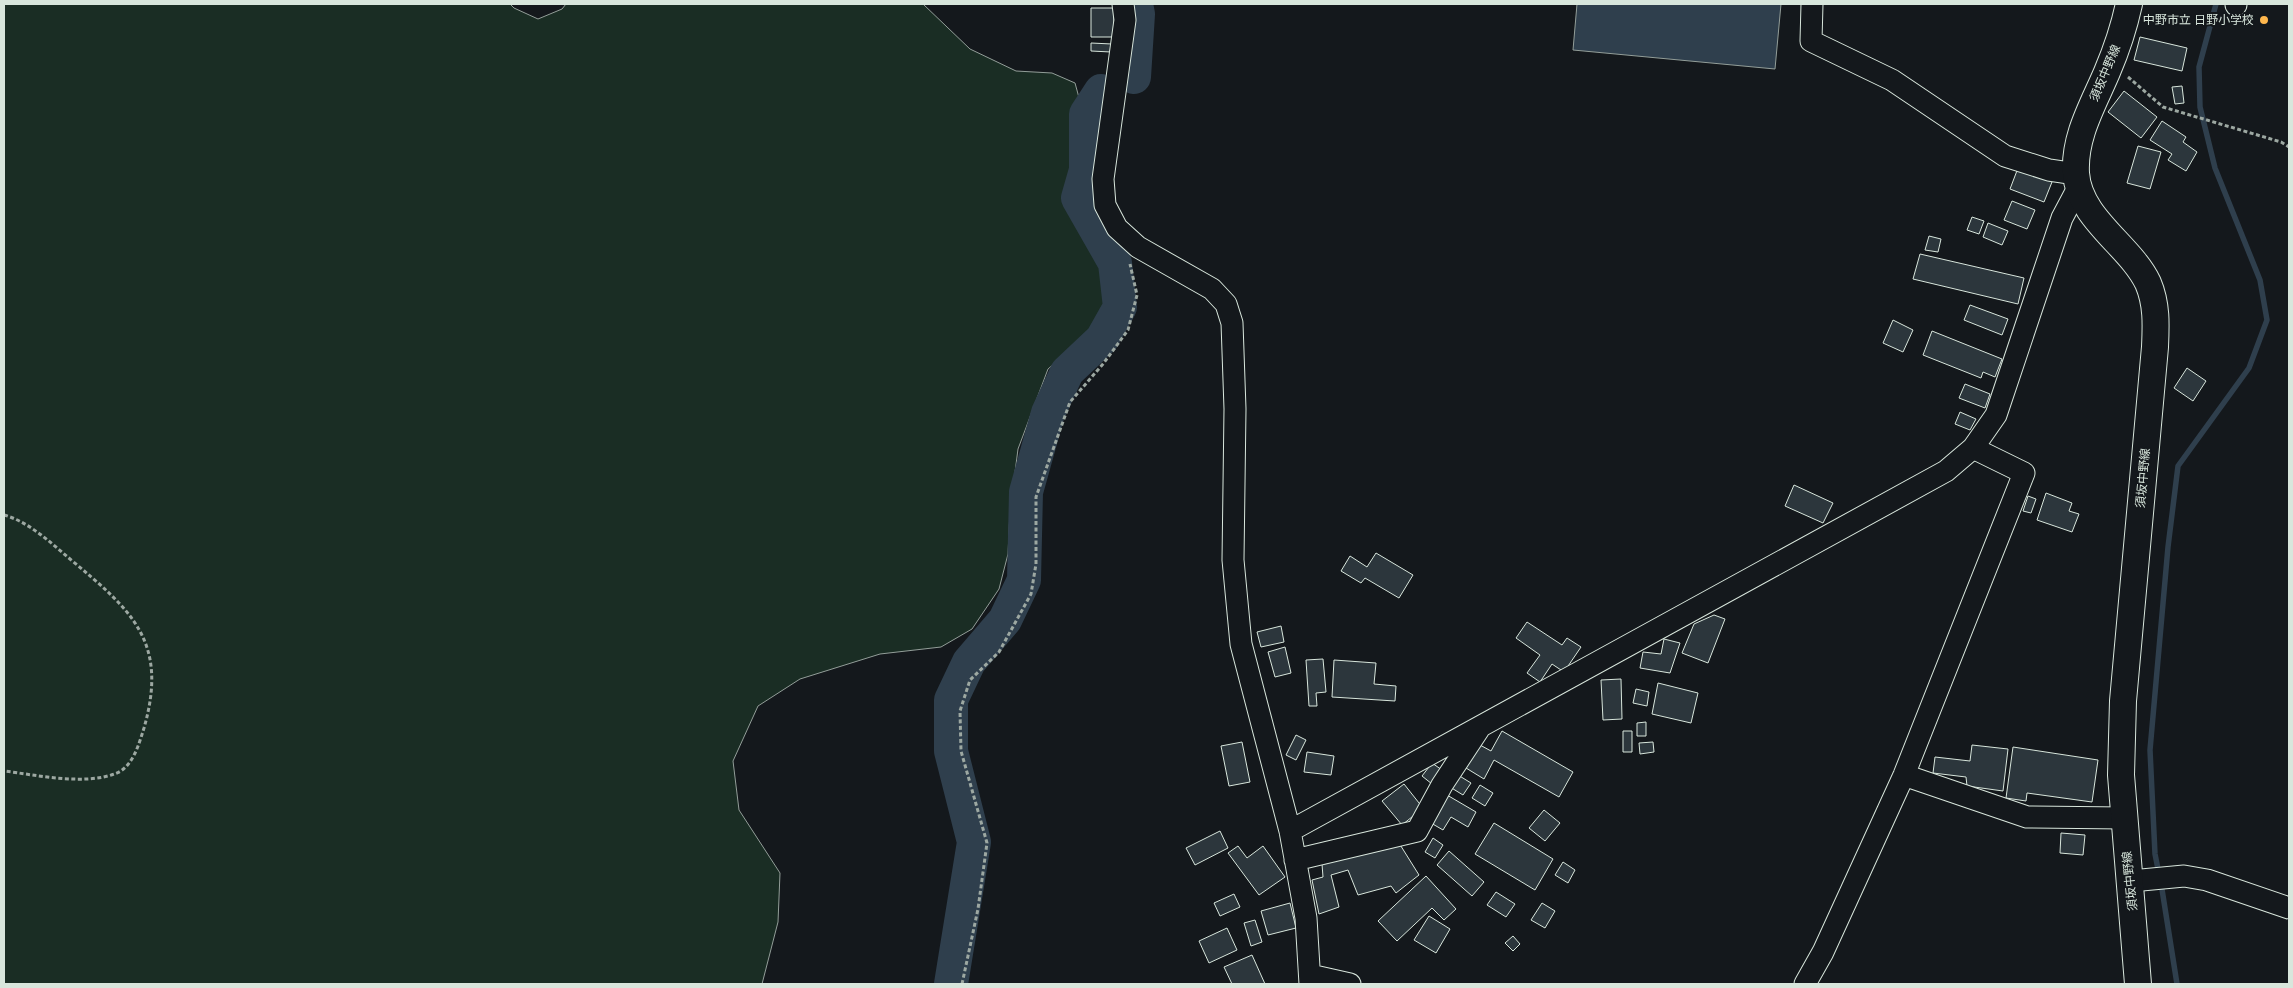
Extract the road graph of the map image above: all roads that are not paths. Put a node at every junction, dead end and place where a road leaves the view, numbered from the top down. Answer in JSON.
{"nodes":[{"id":1,"x":1123,"y":4,"type":"edge"},
{"id":2,"x":1812,"y":4,"type":"edge"},
{"id":3,"x":2129,"y":4,"type":"edge"},
{"id":4,"x":2078,"y":180,"type":"junction"},
{"id":5,"x":1973,"y":448,"type":"junction"},
{"id":6,"x":1481,"y":727,"type":"junction"},
{"id":7,"x":1904,"y":775,"type":"junction"},
{"id":8,"x":2124,"y":818,"type":"junction"},
{"id":9,"x":1290,"y":831,"type":"junction"},
{"id":10,"x":1295,"y":860,"type":"junction"},
{"id":11,"x":2148,"y":879,"type":"junction"},
{"id":12,"x":2289,"y":908,"type":"edge"},
{"id":13,"x":1310,"y":979,"type":"edge"},
{"id":14,"x":1350,"y":984,"type":"edge"},
{"id":15,"x":1805,"y":984,"type":"edge"},
{"id":16,"x":2138,"y":984,"type":"edge"}],
"edges":[{"from":1,"to":9,"type":"street"},
{"from":2,"to":4,"type":"street"},
{"from":3,"to":4,"type":"main road","name":"須坂中野線"},
{"from":4,"to":5,"type":"street"},
{"from":4,"to":8,"type":"main road","name":"須坂中野線"},
{"from":5,"to":6,"type":"street"},
{"from":5,"to":7,"type":"street"},
{"from":6,"to":9,"type":"street"},
{"from":6,"to":10,"type":"street"},
{"from":7,"to":8,"type":"street"},
{"from":7,"to":15,"type":"street"},
{"from":8,"to":11,"type":"main road","name":"須坂中野線"},
{"from":9,"to":10,"type":"street"},
{"from":10,"to":13,"type":"street"},
{"from":11,"to":12,"type":"street"},
{"from":11,"to":16,"type":"main road","name":"須坂中野線"},
{"from":13,"to":14,"type":"street"}]}
